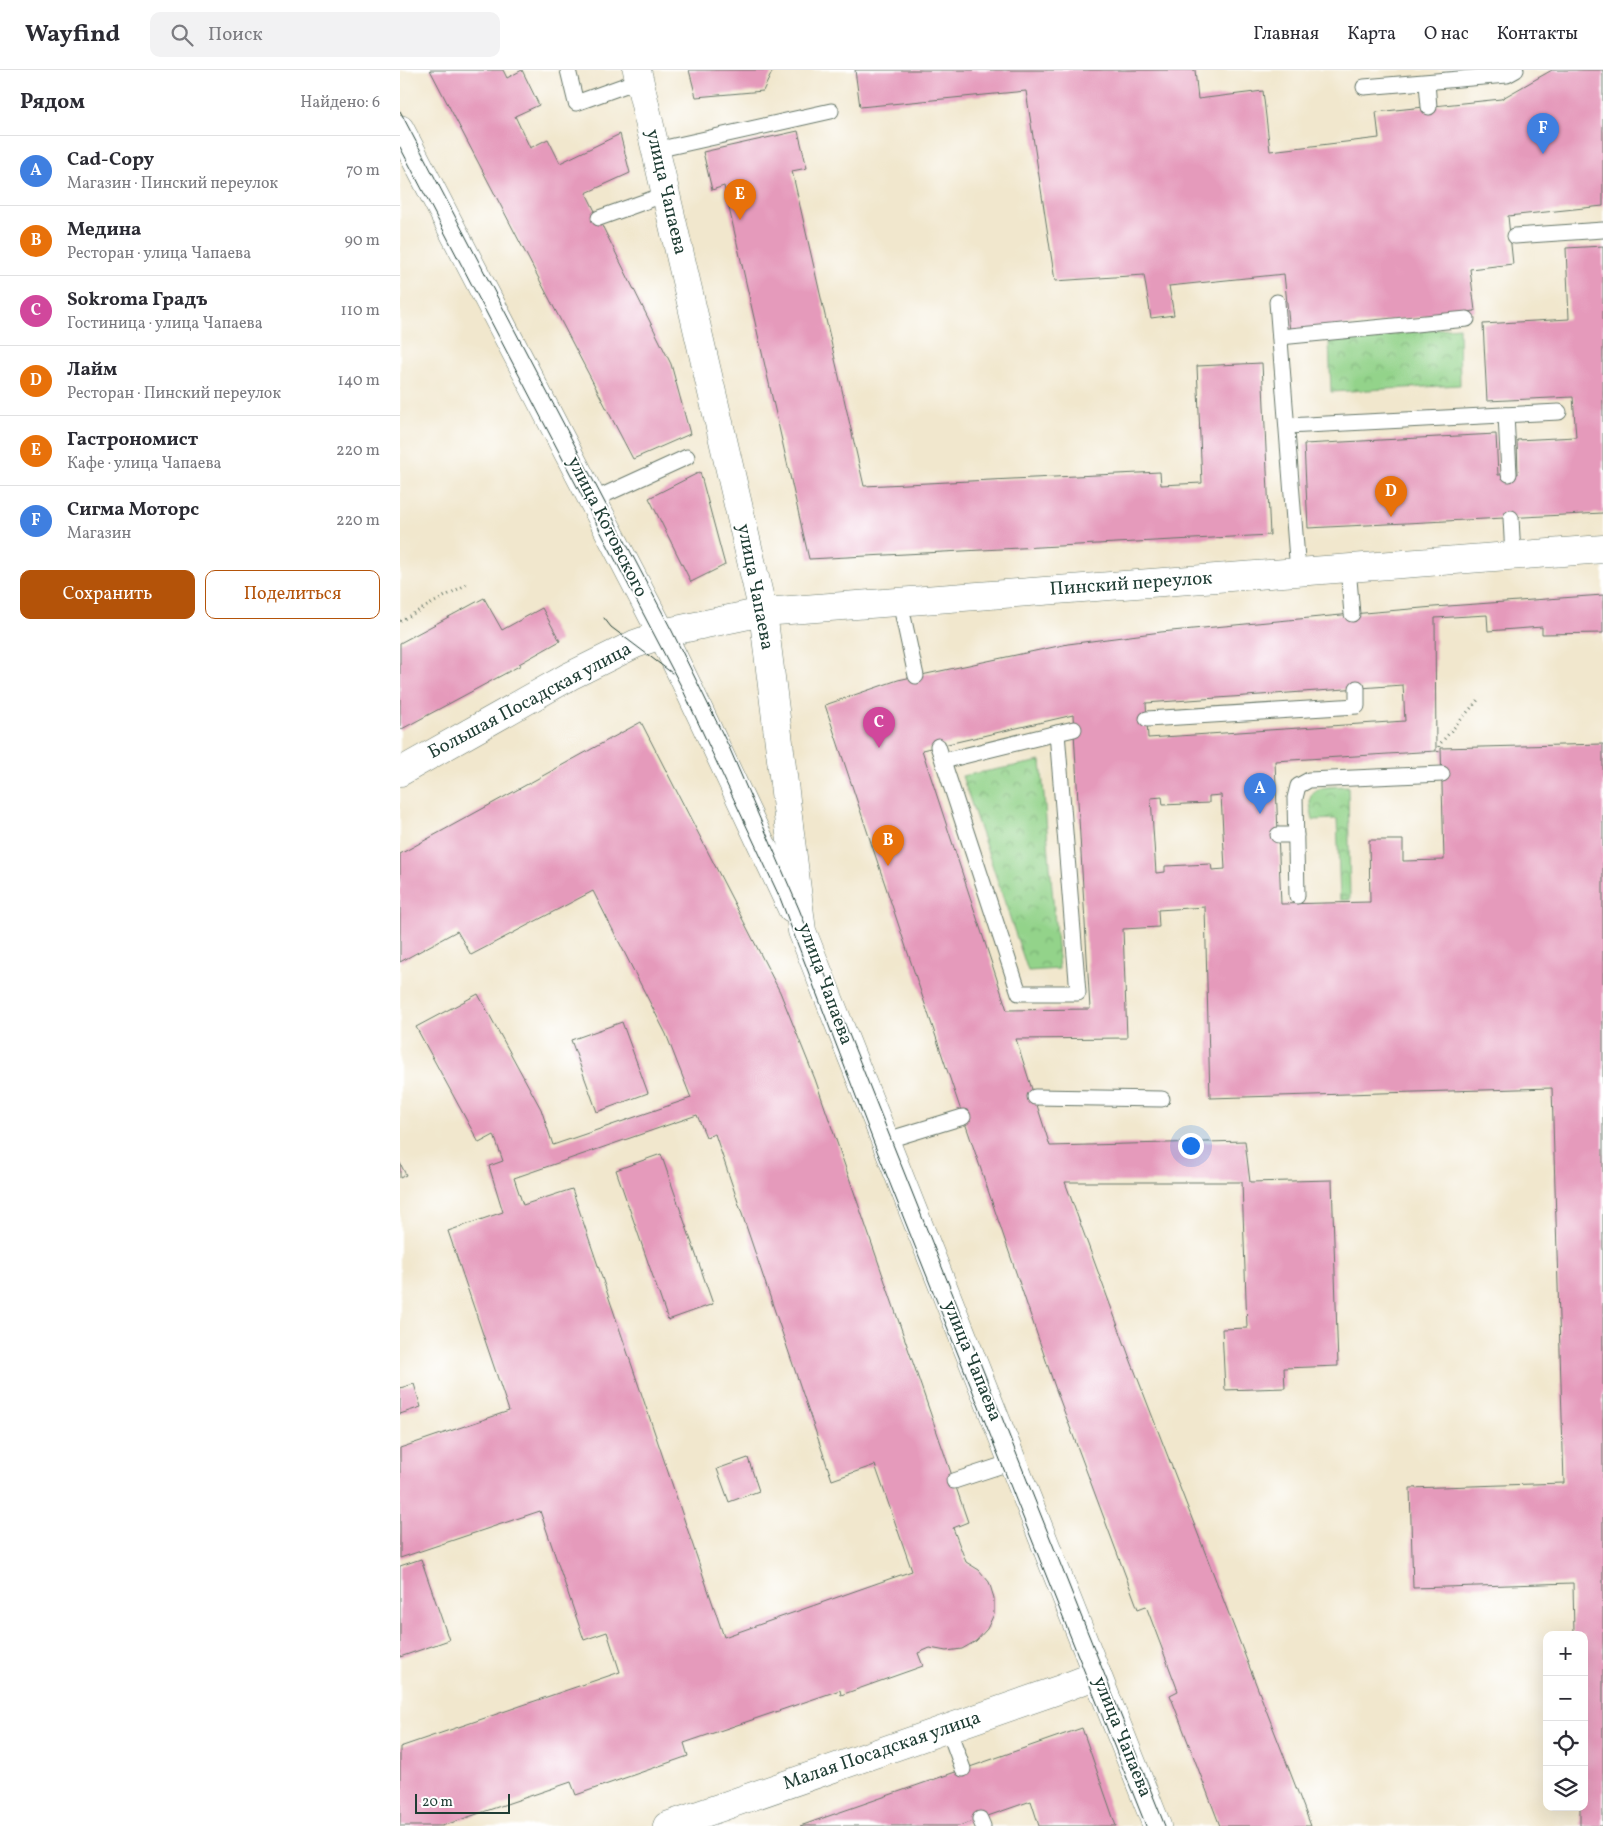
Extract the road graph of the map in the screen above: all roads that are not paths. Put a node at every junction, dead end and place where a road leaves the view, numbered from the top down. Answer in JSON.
{"nodes":[{"id":1,"x":568,"y":70,"type":"edge"},
{"id":2,"x":1516,"y":70,"type":"edge"},
{"id":3,"x":639,"y":75,"type":"edge"},
{"id":4,"x":1427,"y":83,"type":"junction"},
{"id":5,"x":1364,"y":87,"type":"dead end"},
{"id":6,"x":1429,"y":107,"type":"dead end"},
{"id":7,"x":831,"y":111,"type":"dead end"},
{"id":8,"x":400,"y":129,"type":"edge"},
{"id":9,"x":656,"y":150,"type":"junction"},
{"id":10,"x":666,"y":194,"type":"junction"},
{"id":11,"x":599,"y":218,"type":"dead end"},
{"id":12,"x":1603,"y":230,"type":"edge"},
{"id":13,"x":1514,"y":236,"type":"dead end"},
{"id":14,"x":1277,"y":302,"type":"dead end"},
{"id":15,"x":1467,"y":319,"type":"dead end"},
{"id":16,"x":1280,"y":338,"type":"junction"},
{"id":17,"x":1559,"y":412,"type":"dead end"},
{"id":18,"x":1506,"y":415,"type":"junction"},
{"id":19,"x":1287,"y":426,"type":"junction"},
{"id":20,"x":687,"y":457,"type":"dead end"},
{"id":21,"x":1509,"y":474,"type":"dead end"},
{"id":22,"x":593,"y":500,"type":"junction"},
{"id":23,"x":1511,"y":518,"type":"dead end"},
{"id":24,"x":1603,"y":549,"type":"edge"},
{"id":25,"x":1513,"y":556,"type":"junction"},
{"id":26,"x":1348,"y":568,"type":"junction"},
{"id":27,"x":1298,"y":572,"type":"junction"},
{"id":28,"x":900,"y":602,"type":"junction"},
{"id":29,"x":763,"y":612,"type":"junction"},
{"id":30,"x":1352,"y":614,"type":"dead end"},
{"id":31,"x":662,"y":634,"type":"junction"},
{"id":32,"x":916,"y":676,"type":"dead end"},
{"id":33,"x":1357,"y":688,"type":"dead end"},
{"id":34,"x":1147,"y":719,"type":"dead end"},
{"id":35,"x":1074,"y":729,"type":"dead end"},
{"id":36,"x":1057,"y":733,"type":"junction"},
{"id":37,"x":938,"y":746,"type":"dead end"},
{"id":38,"x":943,"y":761,"type":"junction"},
{"id":39,"x":400,"y":772,"type":"edge"},
{"id":40,"x":1439,"y":774,"type":"road end"},
{"id":41,"x":1278,"y":835,"type":"dead end"},
{"id":42,"x":1296,"y":835,"type":"junction"},
{"id":43,"x":1297,"y":896,"type":"dead end"},
{"id":44,"x":802,"y":931,"type":"junction"},
{"id":45,"x":1035,"y":1097,"type":"dead end"},
{"id":46,"x":1162,"y":1099,"type":"dead end"},
{"id":47,"x":963,"y":1117,"type":"dead end"},
{"id":48,"x":884,"y":1141,"type":"junction"},
{"id":49,"x":1012,"y":1462,"type":"junction"},
{"id":50,"x":954,"y":1481,"type":"dead end"},
{"id":51,"x":1097,"y":1675,"type":"junction"},
{"id":52,"x":948,"y":1728,"type":"junction"},
{"id":53,"x":963,"y":1768,"type":"dead end"},
{"id":54,"x":667,"y":1826,"type":"edge"},
{"id":55,"x":1157,"y":1826,"type":"edge"}],
"edges":[{"from":1,"to":3,"type":"lane"},
{"from":2,"to":4,"type":"lane"},
{"from":3,"to":9,"type":"street","name":"улица Чапаева"},
{"from":4,"to":5,"type":"lane"},
{"from":4,"to":6,"type":"lane"},
{"from":7,"to":9,"type":"lane"},
{"from":8,"to":22,"type":"street","name":"улица Котовского"},
{"from":9,"to":10,"type":"street","name":"улица Чапаева"},
{"from":10,"to":11,"type":"lane"},
{"from":10,"to":29,"type":"street","name":"улица Чапаева"},
{"from":12,"to":13,"type":"lane"},
{"from":14,"to":16,"type":"lane"},
{"from":15,"to":16,"type":"lane"},
{"from":16,"to":19,"type":"lane"},
{"from":17,"to":18,"type":"lane"},
{"from":18,"to":19,"type":"lane"},
{"from":18,"to":21,"type":"lane"},
{"from":19,"to":27,"type":"lane"},
{"from":20,"to":22,"type":"lane"},
{"from":22,"to":31,"type":"street","name":"улица Котовского"},
{"from":23,"to":25,"type":"lane"},
{"from":24,"to":25,"type":"street","name":"Пинский переулок"},
{"from":25,"to":26,"type":"street","name":"Пинский переулок"},
{"from":26,"to":27,"type":"street","name":"Пинский переулок"},
{"from":26,"to":30,"type":"lane"},
{"from":27,"to":28,"type":"street","name":"Пинский переулок"},
{"from":28,"to":29,"type":"street","name":"Пинский переулок"},
{"from":28,"to":32,"type":"lane"},
{"from":29,"to":31,"type":"street","name":"Пинский переулок"},
{"from":29,"to":44,"type":"street","name":"улица Чапаева"},
{"from":31,"to":39,"type":"street","name":"Большая Посадская улица"},
{"from":31,"to":44,"type":"street","name":"улица Котовского"},
{"from":33,"to":34,"type":"lane"},
{"from":35,"to":36,"type":"lane"},
{"from":36,"to":38,"type":"lane"},
{"from":36,"to":38,"type":"lane"},
{"from":37,"to":38,"type":"lane"},
{"from":40,"to":42,"type":"lane"},
{"from":41,"to":42,"type":"lane"},
{"from":42,"to":43,"type":"lane"},
{"from":44,"to":48,"type":"street","name":"улица Чапаева"},
{"from":45,"to":46,"type":"lane"},
{"from":47,"to":48,"type":"lane"},
{"from":48,"to":49,"type":"street","name":"улица Чапаева"},
{"from":49,"to":50,"type":"lane"},
{"from":49,"to":51,"type":"street","name":"улица Чапаева"},
{"from":51,"to":52,"type":"street","name":"Малая Посадская улица"},
{"from":51,"to":55,"type":"street","name":"улица Чапаева"},
{"from":52,"to":53,"type":"lane"},
{"from":52,"to":54,"type":"street","name":"Малая Посадская улица"}]}
